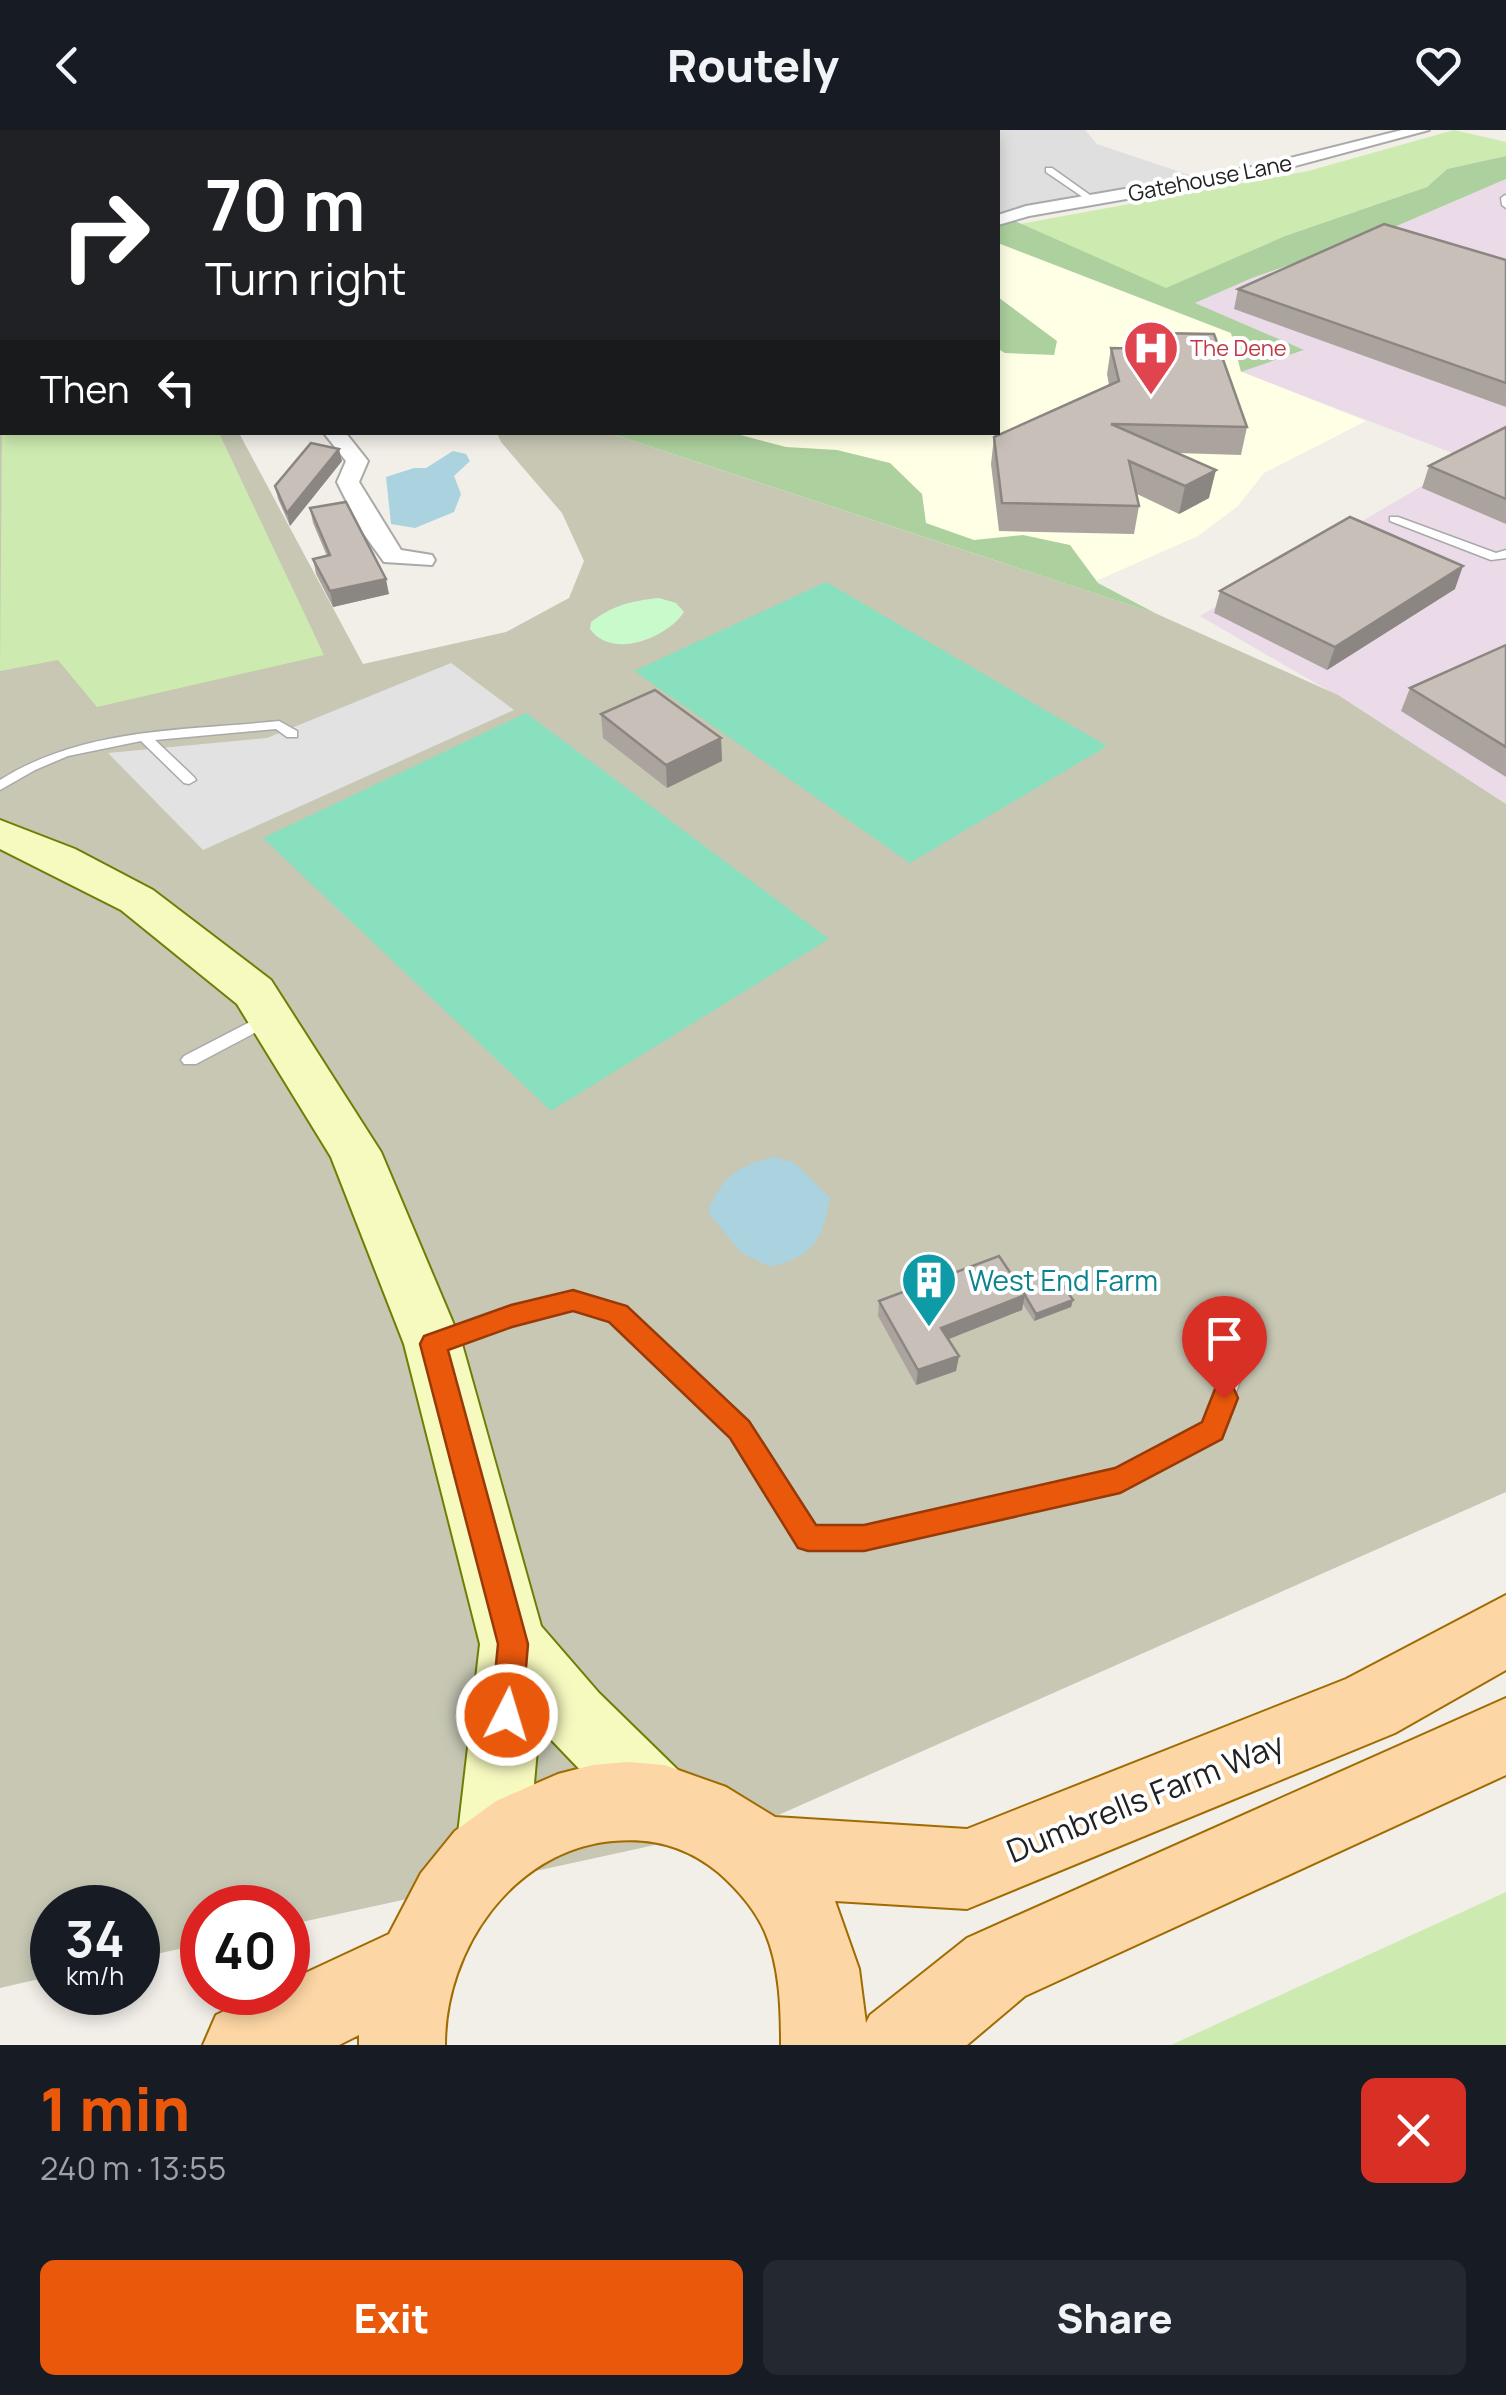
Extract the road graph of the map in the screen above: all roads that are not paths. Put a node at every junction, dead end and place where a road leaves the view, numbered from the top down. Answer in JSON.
{"nodes":[{"id":1,"x":1421,"y":130,"type":"edge"},
{"id":2,"x":1049,"y":170,"type":"dead end"},
{"id":3,"x":1093,"y":200,"type":"junction"},
{"id":4,"x":1000,"y":220,"type":"edge"},
{"id":5,"x":335,"y":435,"type":"edge"},
{"id":6,"x":1394,"y":519,"type":"dead end"},
{"id":7,"x":1506,"y":554,"type":"edge"},
{"id":8,"x":423,"y":560,"type":"dead end"},
{"id":9,"x":292,"y":734,"type":"dead end"},
{"id":10,"x":144,"y":737,"type":"junction"},
{"id":11,"x":189,"y":780,"type":"dead end"},
{"id":12,"x":0,"y":786,"type":"edge"},
{"id":13,"x":0,"y":833,"type":"edge"},
{"id":14,"x":271,"y":1017,"type":"junction"},
{"id":15,"x":190,"y":1060,"type":"dead end"},
{"id":16,"x":433,"y":1344,"type":"junction"},
{"id":17,"x":1236,"y":1365,"type":"dead end"},
{"id":18,"x":1506,"y":1630,"type":"edge"},
{"id":19,"x":513,"y":1644,"type":"junction"},
{"id":20,"x":1506,"y":1736,"type":"edge"},
{"id":21,"x":659,"y":1801,"type":"junction"},
{"id":22,"x":492,"y":1852,"type":"junction"},
{"id":23,"x":760,"y":1856,"type":"junction"},
{"id":24,"x":417,"y":1964,"type":"junction"},
{"id":25,"x":246,"y":2045,"type":"edge"},
{"id":26,"x":402,"y":2045,"type":"edge"},
{"id":27,"x":824,"y":2045,"type":"edge"},
{"id":28,"x":900,"y":2045,"type":"edge"}],
"edges":[{"from":1,"to":3,"type":"street","name":"Gatehouse Lane"},
{"from":2,"to":3,"type":"lane"},
{"from":3,"to":4,"type":"street","name":"Gatehouse Lane"},
{"from":5,"to":8,"type":"street"},
{"from":6,"to":7,"type":"lane"},
{"from":9,"to":10,"type":"lane"},
{"from":10,"to":11,"type":"lane"},
{"from":10,"to":12,"type":"lane"},
{"from":13,"to":14,"type":"street"},
{"from":14,"to":15,"type":"lane"},
{"from":14,"to":16,"type":"street"},
{"from":16,"to":17,"type":"lane"},
{"from":16,"to":19,"type":"street"},
{"from":18,"to":23,"type":"main road","name":"Dumbrells Farm Way"},
{"from":19,"to":21,"type":"street"},
{"from":19,"to":22,"type":"street"},
{"from":20,"to":28,"type":"main road"},
{"from":21,"to":22,"type":"main road"},
{"from":21,"to":23,"type":"main road"},
{"from":22,"to":24,"type":"main road"},
{"from":23,"to":27,"type":"main road"},
{"from":24,"to":25,"type":"main road"},
{"from":24,"to":26,"type":"main road"}]}
